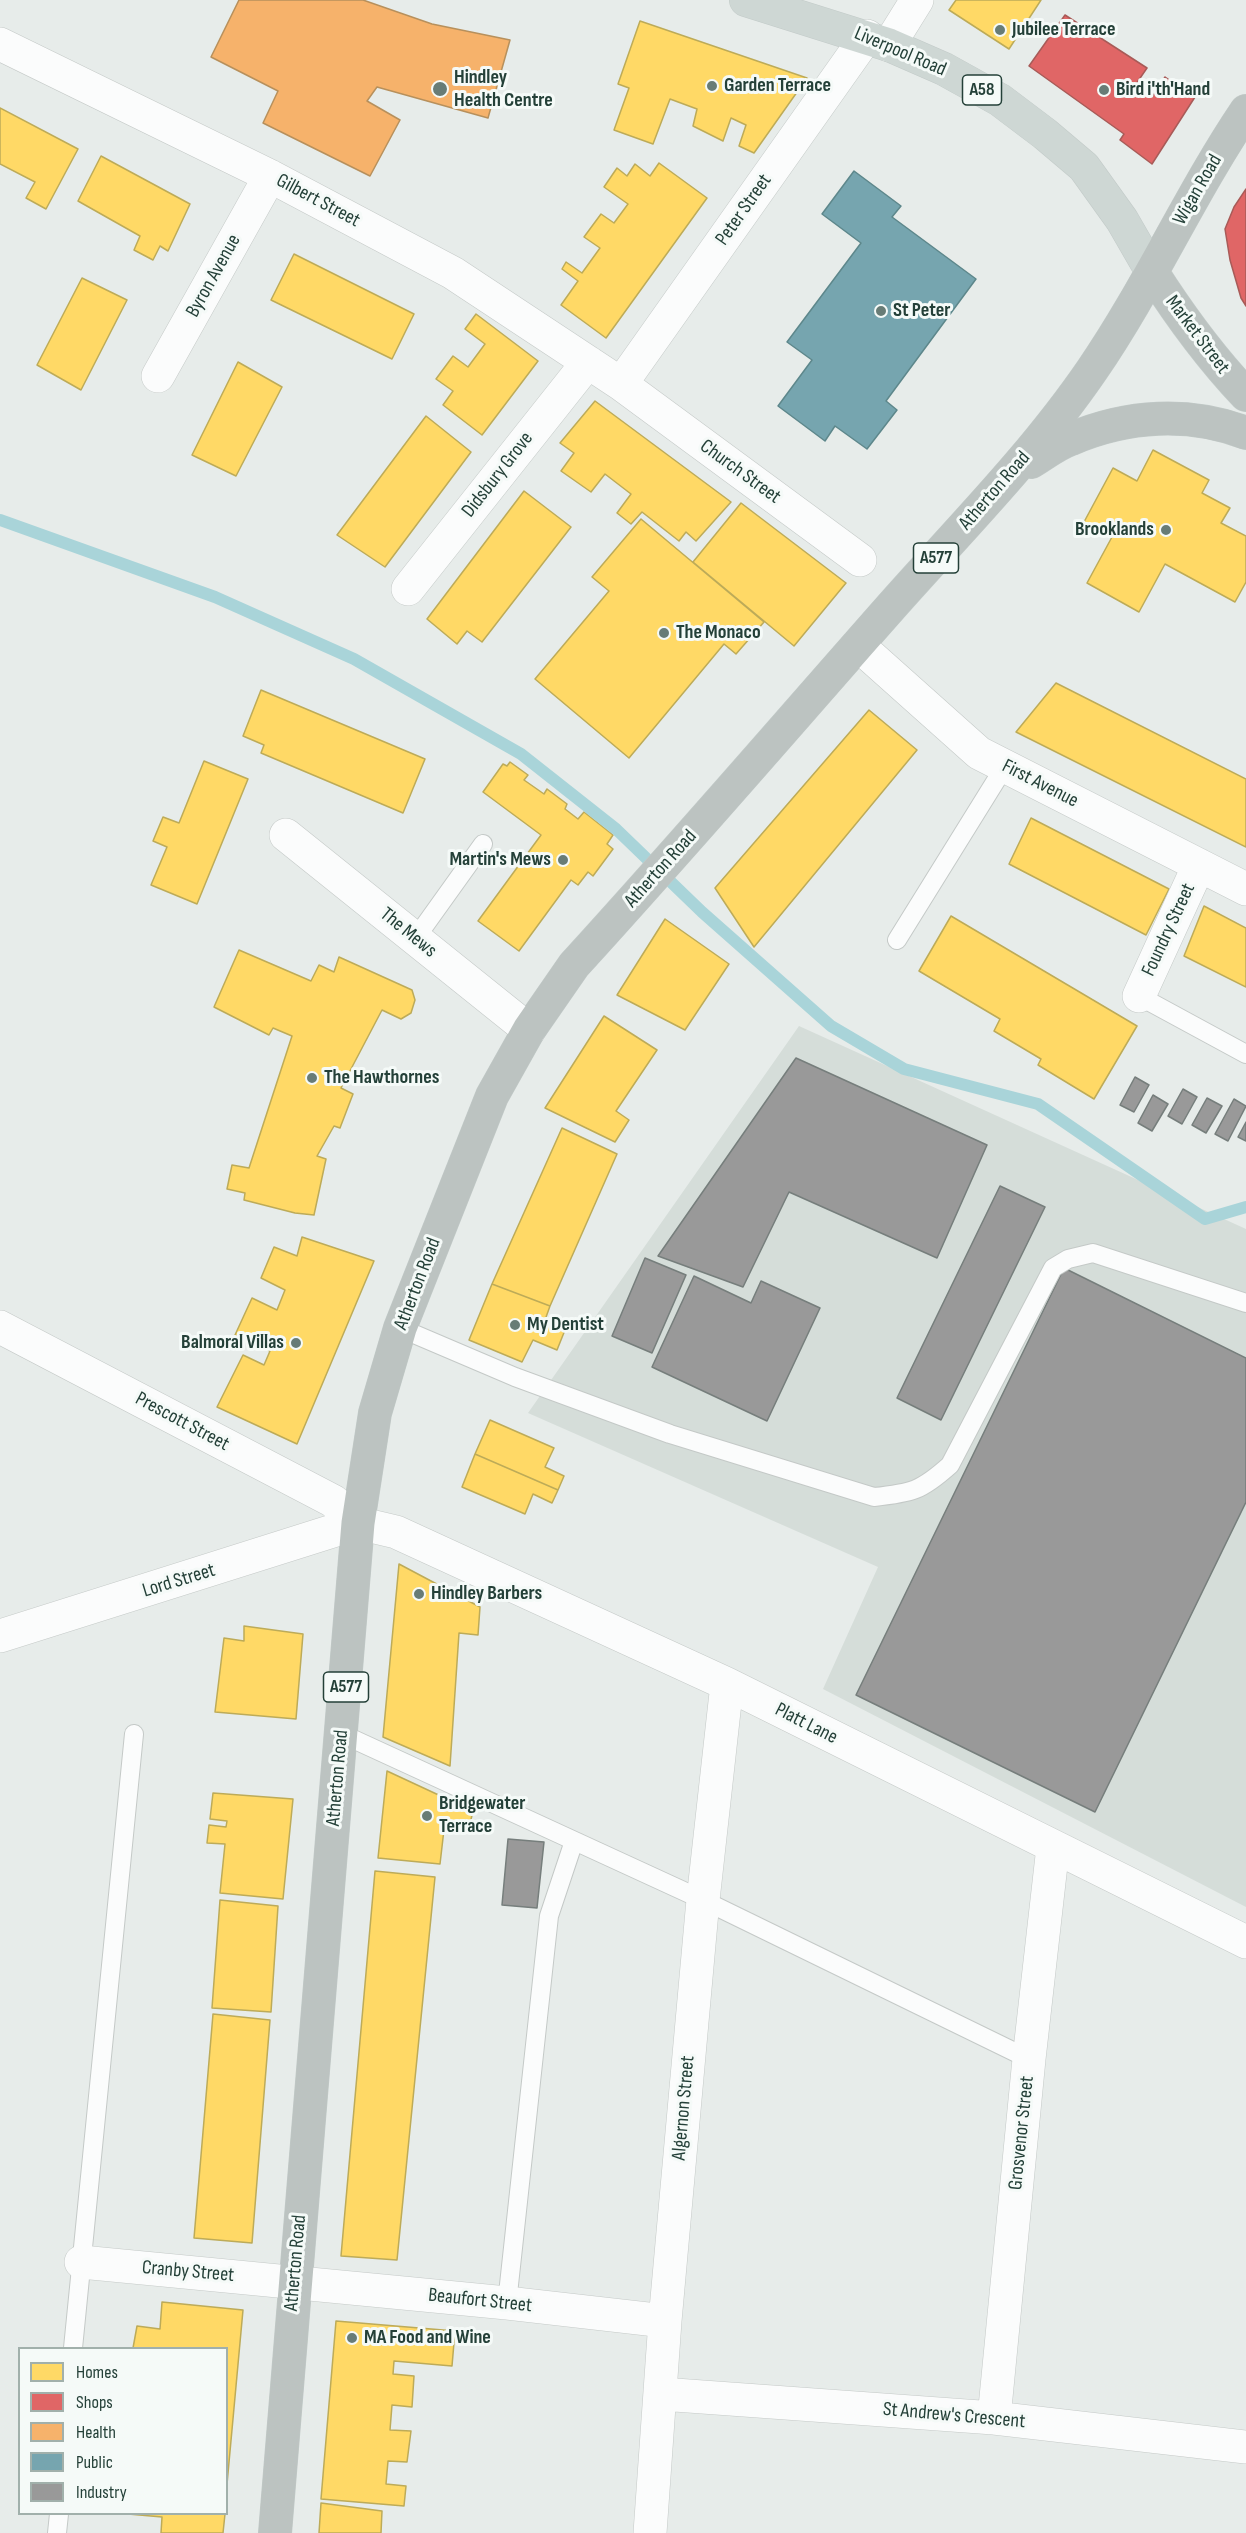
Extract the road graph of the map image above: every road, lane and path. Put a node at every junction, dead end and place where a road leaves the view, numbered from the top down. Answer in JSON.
{"nodes":[{"id":1,"x":746,"y":0,"type":"edge"},
{"id":2,"x":917,"y":0,"type":"edge"},
{"id":3,"x":878,"y":40,"type":"junction"},
{"id":4,"x":0,"y":44,"type":"edge"},
{"id":5,"x":1246,"y":111,"type":"edge"},
{"id":6,"x":270,"y":176,"type":"junction"},
{"id":7,"x":1152,"y":272,"type":"junction"},
{"id":8,"x":588,"y":362,"type":"junction"},
{"id":9,"x":158,"y":376,"type":"dead end"},
{"id":10,"x":621,"y":384,"type":"junction"},
{"id":11,"x":1246,"y":395,"type":"edge"},
{"id":12,"x":1246,"y":433,"type":"edge"},
{"id":13,"x":1016,"y":470,"type":"junction"},
{"id":14,"x":860,"y":560,"type":"dead end"},
{"id":15,"x":408,"y":589,"type":"dead end"},
{"id":16,"x":858,"y":645,"type":"junction"},
{"id":17,"x":1005,"y":766,"type":"junction"},
{"id":18,"x":286,"y":835,"type":"dead end"},
{"id":19,"x":483,"y":844,"type":"dead end"},
{"id":20,"x":1199,"y":865,"type":"junction"},
{"id":21,"x":1246,"y":889,"type":"edge"},
{"id":22,"x":415,"y":939,"type":"junction"},
{"id":23,"x":897,"y":940,"type":"dead end"},
{"id":24,"x":1139,"y":996,"type":"joint"},
{"id":25,"x":529,"y":1030,"type":"junction"},
{"id":26,"x":1246,"y":1054,"type":"edge"},
{"id":27,"x":1246,"y":1303,"type":"edge"},
{"id":28,"x":0,"y":1327,"type":"edge"},
{"id":29,"x":400,"y":1328,"type":"junction"},
{"id":30,"x":358,"y":1523,"type":"junction"},
{"id":31,"x":0,"y":1636,"type":"edge"},
{"id":32,"x":727,"y":1684,"type":"junction"},
{"id":33,"x":134,"y":1734,"type":"dead end"},
{"id":34,"x":342,"y":1734,"type":"junction"},
{"id":35,"x":574,"y":1841,"type":"junction"},
{"id":36,"x":1053,"y":1847,"type":"junction"},
{"id":37,"x":702,"y":1900,"type":"junction"},
{"id":38,"x":1246,"y":1942,"type":"edge"},
{"id":39,"x":1029,"y":2059,"type":"junction"},
{"id":40,"x":81,"y":2262,"type":"junction"},
{"id":41,"x":295,"y":2282,"type":"junction"},
{"id":42,"x":507,"y":2303,"type":"junction"},
{"id":43,"x":665,"y":2321,"type":"junction"},
{"id":44,"x":73,"y":2347,"type":"edge"},
{"id":45,"x":661,"y":2394,"type":"junction"},
{"id":46,"x":994,"y":2418,"type":"junction"},
{"id":47,"x":1246,"y":2447,"type":"edge"},
{"id":48,"x":59,"y":2515,"type":"edge"},
{"id":49,"x":57,"y":2533,"type":"edge"},
{"id":50,"x":275,"y":2533,"type":"edge"},
{"id":51,"x":650,"y":2533,"type":"edge"}],
"edges":[{"from":1,"to":3,"type":"main road","name":"Liverpool Road","number":"A58"},
{"from":2,"to":3,"type":"street","name":"Peter Street"},
{"from":3,"to":7,"type":"main road","name":"Liverpool Road","number":"A58"},
{"from":3,"to":10,"type":"street","name":"Peter Street"},
{"from":4,"to":6,"type":"street","name":"Gilbert Street"},
{"from":5,"to":7,"type":"highway","name":"Wigan Road","number":"A577"},
{"from":6,"to":8,"type":"street","name":"Gilbert Street"},
{"from":6,"to":9,"type":"street","name":"Byron Avenue"},
{"from":7,"to":11,"type":"highway","name":"Market Street","number":"A58"},
{"from":7,"to":13,"type":"highway","name":"Atherton Road","number":"A577"},
{"from":8,"to":10,"type":"street","name":"Gilbert Street"},
{"from":8,"to":15,"type":"street","name":"Didsbury Grove"},
{"from":10,"to":14,"type":"street","name":"Church Street"},
{"from":12,"to":13,"type":"highway"},
{"from":13,"to":16,"type":"highway","name":"Atherton Road","number":"A577"},
{"from":16,"to":17,"type":"street","name":"First Avenue"},
{"from":16,"to":25,"type":"highway","name":"Atherton Road","number":"A577"},
{"from":17,"to":20,"type":"street","name":"First Avenue"},
{"from":17,"to":23,"type":"lane"},
{"from":18,"to":22,"type":"street","name":"The Mews"},
{"from":19,"to":22,"type":"lane"},
{"from":20,"to":21,"type":"street","name":"First Avenue"},
{"from":20,"to":24,"type":"street","name":"Foundry Street"},
{"from":22,"to":25,"type":"street","name":"The Mews"},
{"from":24,"to":26,"type":"lane"},
{"from":25,"to":29,"type":"highway","name":"Atherton Road","number":"A577"},
{"from":27,"to":29,"type":"lane"},
{"from":28,"to":30,"type":"street","name":"Prescott Street"},
{"from":29,"to":30,"type":"highway","name":"Atherton Road","number":"A577"},
{"from":30,"to":31,"type":"street","name":"Lord Street"},
{"from":30,"to":32,"type":"street","name":"Platt Lane"},
{"from":30,"to":34,"type":"highway","name":"Atherton Road","number":"A577"},
{"from":32,"to":36,"type":"street","name":"Platt Lane"},
{"from":32,"to":37,"type":"street","name":"Algernon Street"},
{"from":33,"to":40,"type":"lane"},
{"from":34,"to":35,"type":"lane"},
{"from":34,"to":41,"type":"highway","name":"Atherton Road","number":"A577"},
{"from":35,"to":37,"type":"lane"},
{"from":35,"to":42,"type":"lane"},
{"from":36,"to":38,"type":"street","name":"Platt Lane"},
{"from":36,"to":39,"type":"street","name":"Grosvenor Street"},
{"from":37,"to":39,"type":"lane"},
{"from":37,"to":43,"type":"street","name":"Algernon Street"},
{"from":39,"to":46,"type":"street","name":"Grosvenor Street"},
{"from":40,"to":41,"type":"street","name":"Cranby Street"},
{"from":40,"to":44,"type":"lane"},
{"from":41,"to":42,"type":"street","name":"Beaufort Street"},
{"from":41,"to":50,"type":"highway","name":"Atherton Road","number":"A577"},
{"from":42,"to":43,"type":"street","name":"Beaufort Street"},
{"from":43,"to":45,"type":"street","name":"Algernon Street"},
{"from":45,"to":46,"type":"street","name":"St Andrew's Crescent"},
{"from":45,"to":51,"type":"street","name":"Algernon Street"},
{"from":46,"to":47,"type":"street","name":"St Andrew's Crescent"},
{"from":48,"to":49,"type":"lane"}]}
